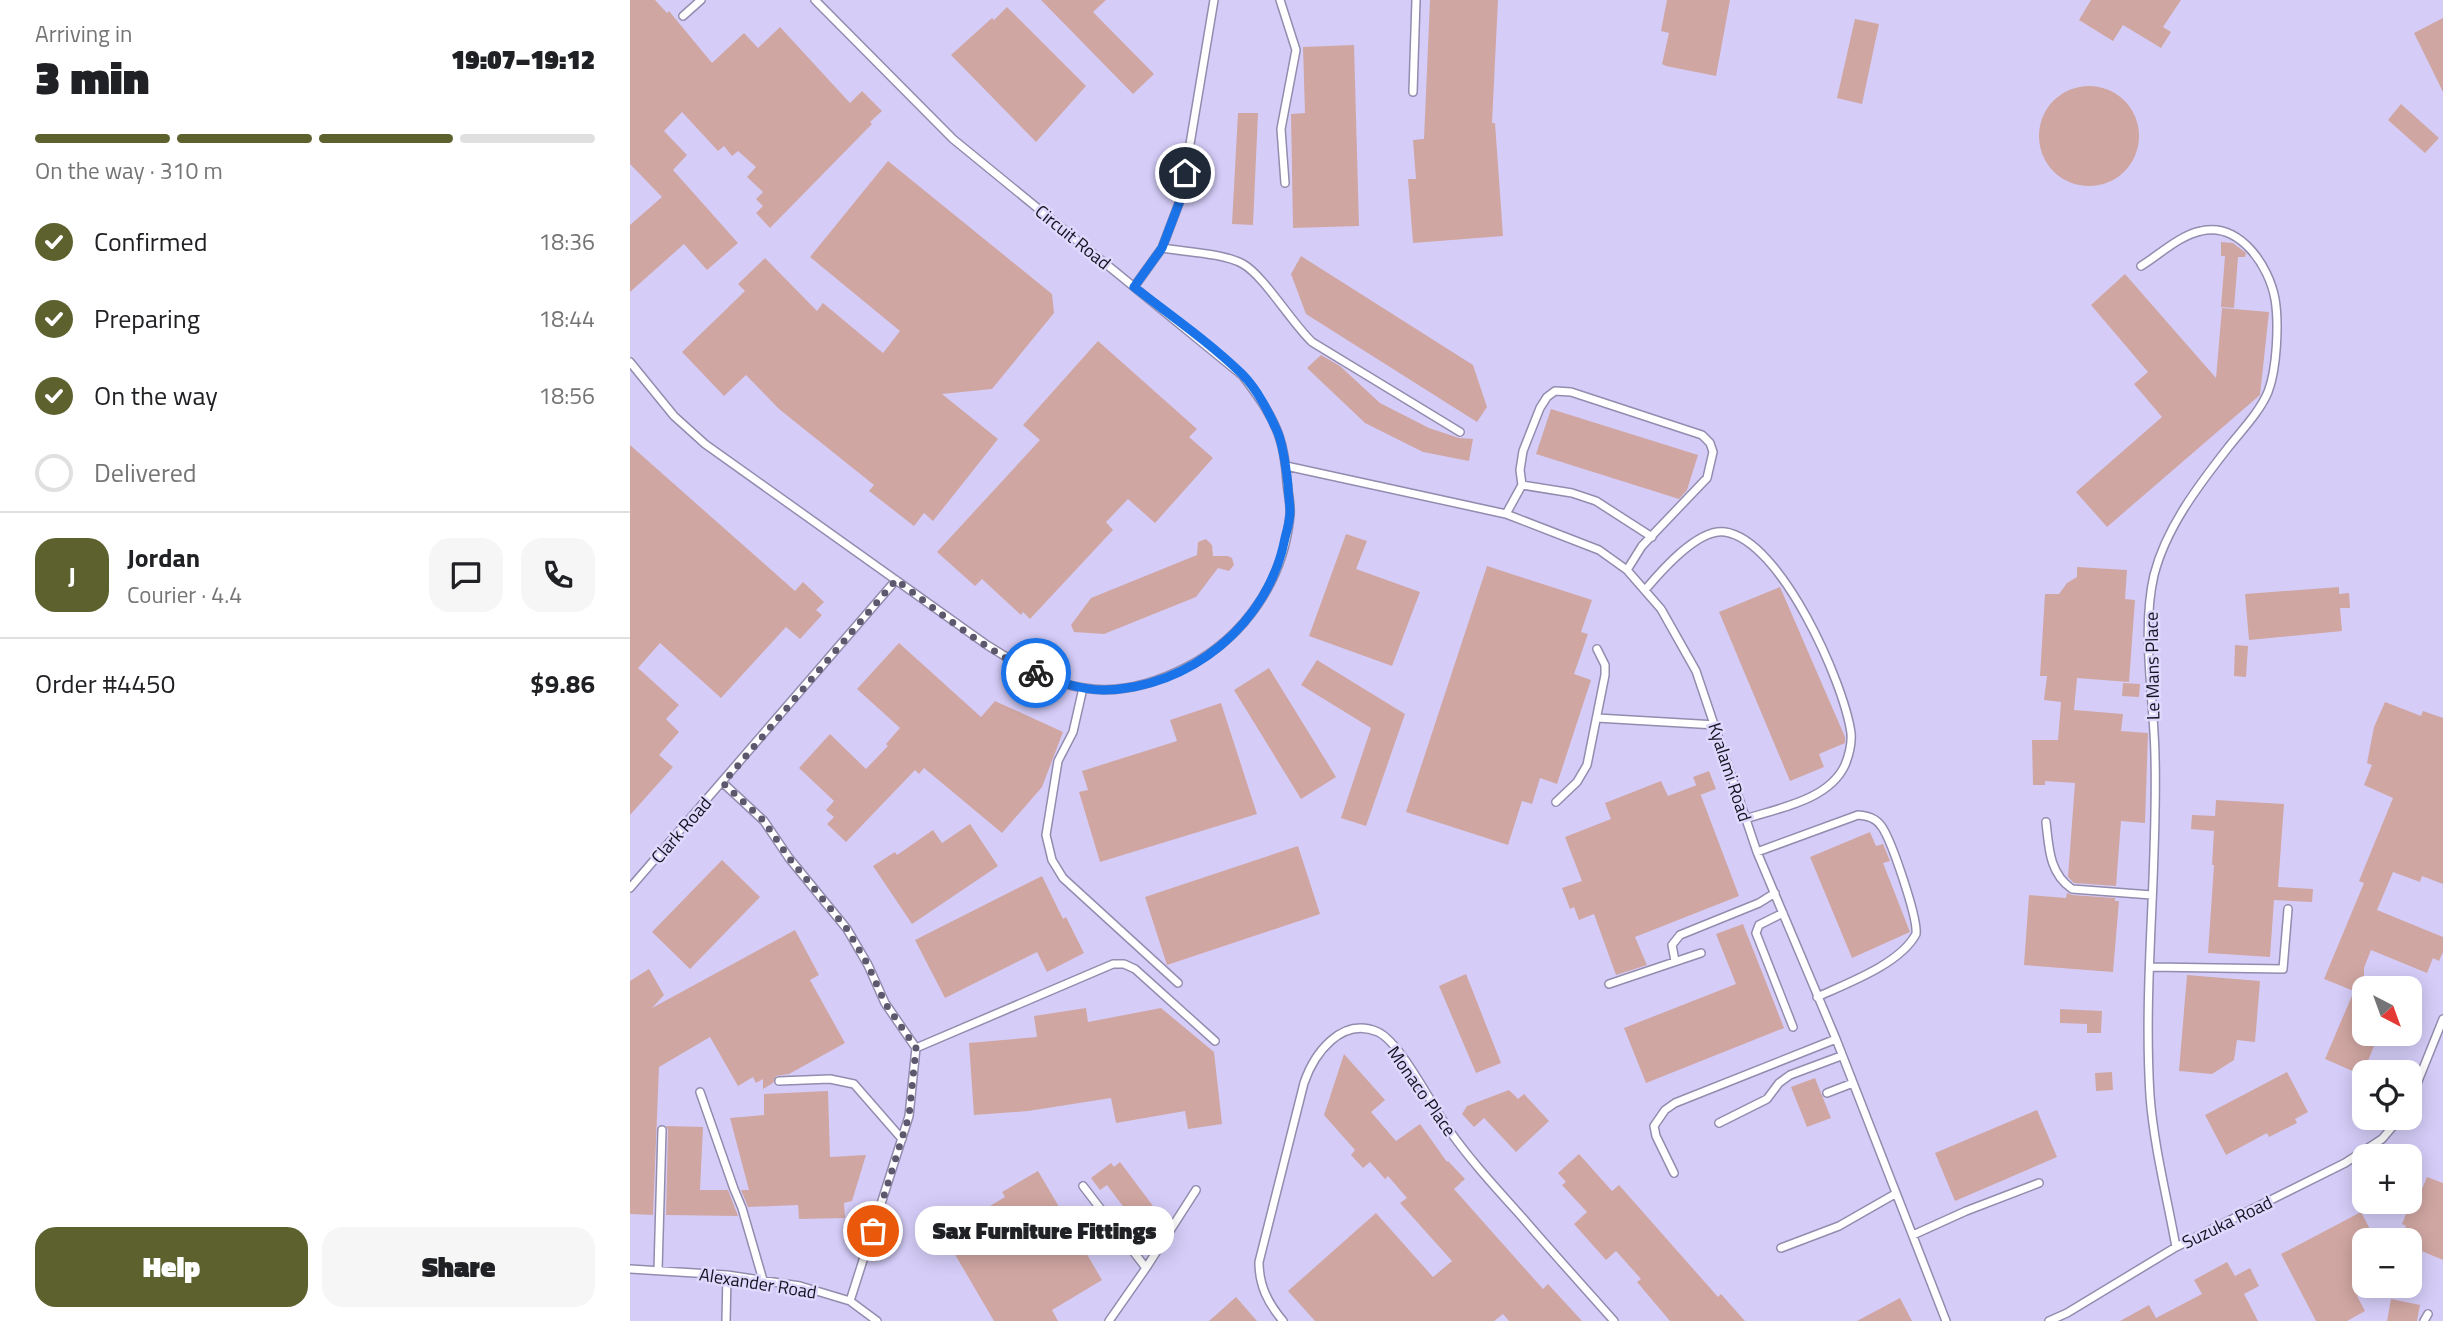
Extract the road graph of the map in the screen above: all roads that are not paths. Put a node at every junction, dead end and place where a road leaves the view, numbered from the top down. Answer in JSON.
{"nodes":[{"id":1,"x":701,"y":0,"type":"edge"},
{"id":2,"x":815,"y":0,"type":"edge"},
{"id":3,"x":1214,"y":0,"type":"edge"},
{"id":4,"x":1280,"y":0,"type":"edge"},
{"id":5,"x":1416,"y":0,"type":"edge"},
{"id":6,"x":683,"y":16,"type":"dead end"},
{"id":7,"x":1413,"y":92,"type":"dead end"},
{"id":8,"x":1285,"y":183,"type":"dead end"},
{"id":9,"x":1162,"y":248,"type":"junction"},
{"id":10,"x":2141,"y":267,"type":"dead end"},
{"id":11,"x":1134,"y":287,"type":"junction"},
{"id":12,"x":632,"y":367,"type":"edge"},
{"id":13,"x":1461,"y":432,"type":"dead end"},
{"id":14,"x":1286,"y":466,"type":"junction"},
{"id":15,"x":1522,"y":485,"type":"junction"},
{"id":16,"x":1506,"y":514,"type":"junction"},
{"id":17,"x":1652,"y":537,"type":"junction"},
{"id":18,"x":1627,"y":570,"type":"junction"},
{"id":19,"x":896,"y":580,"type":"junction"},
{"id":20,"x":1645,"y":590,"type":"junction"},
{"id":21,"x":1597,"y":649,"type":"dead end"},
{"id":22,"x":1083,"y":688,"type":"junction"},
{"id":23,"x":1597,"y":718,"type":"junction"},
{"id":24,"x":1716,"y":725,"type":"junction"},
{"id":25,"x":723,"y":783,"type":"junction"},
{"id":26,"x":1556,"y":802,"type":"dead end"},
{"id":27,"x":1745,"y":819,"type":"junction"},
{"id":28,"x":2046,"y":822,"type":"dead end"},
{"id":29,"x":1758,"y":852,"type":"junction"},
{"id":30,"x":630,"y":888,"type":"edge"},
{"id":31,"x":1775,"y":893,"type":"junction"},
{"id":32,"x":2152,"y":895,"type":"junction"},
{"id":33,"x":2288,"y":909,"type":"dead end"},
{"id":34,"x":1783,"y":913,"type":"junction"},
{"id":35,"x":1701,"y":953,"type":"dead end"},
{"id":36,"x":1675,"y":961,"type":"junction"},
{"id":37,"x":2150,"y":967,"type":"junction"},
{"id":38,"x":1178,"y":983,"type":"dead end"},
{"id":39,"x":1609,"y":984,"type":"dead end"},
{"id":40,"x":1817,"y":997,"type":"junction"},
{"id":41,"x":2443,"y":1019,"type":"edge"},
{"id":42,"x":1793,"y":1027,"type":"dead end"},
{"id":43,"x":1836,"y":1039,"type":"junction"},
{"id":44,"x":1215,"y":1041,"type":"dead end"},
{"id":45,"x":916,"y":1048,"type":"junction"},
{"id":46,"x":1841,"y":1056,"type":"junction"},
{"id":47,"x":2422,"y":1075,"type":"edge"},
{"id":48,"x":779,"y":1081,"type":"dead end"},
{"id":49,"x":1853,"y":1083,"type":"junction"},
{"id":50,"x":700,"y":1092,"type":"dead end"},
{"id":51,"x":1827,"y":1093,"type":"dead end"},
{"id":52,"x":1719,"y":1123,"type":"dead end"},
{"id":53,"x":662,"y":1130,"type":"dead end"},
{"id":54,"x":2390,"y":1130,"type":"edge"},
{"id":55,"x":902,"y":1139,"type":"junction"},
{"id":56,"x":1674,"y":1173,"type":"dead end"},
{"id":57,"x":2039,"y":1183,"type":"dead end"},
{"id":58,"x":1083,"y":1186,"type":"dead end"},
{"id":59,"x":1196,"y":1190,"type":"dead end"},
{"id":60,"x":1895,"y":1194,"type":"junction"},
{"id":61,"x":1913,"y":1235,"type":"junction"},
{"id":62,"x":2176,"y":1247,"type":"junction"},
{"id":63,"x":1781,"y":1248,"type":"dead end"},
{"id":64,"x":1146,"y":1268,"type":"junction"},
{"id":65,"x":630,"y":1269,"type":"edge"},
{"id":66,"x":658,"y":1270,"type":"junction"},
{"id":67,"x":727,"y":1275,"type":"junction"},
{"id":68,"x":763,"y":1280,"type":"junction"},
{"id":69,"x":850,"y":1301,"type":"junction"},
{"id":70,"x":2067,"y":1313,"type":"junction"},
{"id":71,"x":874,"y":1320,"type":"edge"},
{"id":72,"x":726,"y":1321,"type":"edge"},
{"id":73,"x":1109,"y":1321,"type":"edge"},
{"id":74,"x":1283,"y":1321,"type":"edge"},
{"id":75,"x":1614,"y":1321,"type":"edge"},
{"id":76,"x":1945,"y":1321,"type":"edge"},
{"id":77,"x":2049,"y":1321,"type":"edge"},
{"id":78,"x":2072,"y":1321,"type":"edge"}],
"edges":[{"from":1,"to":6,"type":"lane"},
{"from":2,"to":11,"type":"lane","name":"Circuit Road"},
{"from":3,"to":9,"type":"lane"},
{"from":4,"to":8,"type":"lane"},
{"from":5,"to":7,"type":"lane"},
{"from":9,"to":11,"type":"lane"},
{"from":9,"to":13,"type":"lane"},
{"from":10,"to":32,"type":"lane","name":"Le Mans Place"},
{"from":11,"to":14,"type":"lane","name":"Circuit Road"},
{"from":12,"to":19,"type":"lane","name":"Circuit Road"},
{"from":14,"to":16,"type":"lane","name":"Kyalami Road"},
{"from":14,"to":22,"type":"lane","name":"Circuit Road"},
{"from":15,"to":16,"type":"lane"},
{"from":15,"to":17,"type":"lane"},
{"from":15,"to":17,"type":"lane"},
{"from":16,"to":18,"type":"lane","name":"Kyalami Road"},
{"from":17,"to":18,"type":"lane"},
{"from":18,"to":20,"type":"lane","name":"Kyalami Road"},
{"from":19,"to":22,"type":"lane","name":"Circuit Road"},
{"from":19,"to":25,"type":"lane","name":"Clark Road"},
{"from":20,"to":24,"type":"lane","name":"Kyalami Road"},
{"from":20,"to":27,"type":"lane"},
{"from":21,"to":23,"type":"lane"},
{"from":22,"to":38,"type":"lane"},
{"from":23,"to":24,"type":"lane"},
{"from":23,"to":26,"type":"lane"},
{"from":24,"to":27,"type":"lane","name":"Kyalami Road"},
{"from":25,"to":30,"type":"lane","name":"Clark Road"},
{"from":25,"to":45,"type":"lane"},
{"from":27,"to":29,"type":"lane","name":"Kyalami Road"},
{"from":28,"to":32,"type":"lane"},
{"from":29,"to":31,"type":"lane","name":"Kyalami Road"},
{"from":29,"to":40,"type":"lane"},
{"from":31,"to":34,"type":"lane","name":"Kyalami Road"},
{"from":31,"to":36,"type":"lane"},
{"from":32,"to":37,"type":"lane","name":"Le Mans Place"},
{"from":33,"to":37,"type":"lane"},
{"from":34,"to":40,"type":"lane","name":"Kyalami Road"},
{"from":34,"to":42,"type":"lane"},
{"from":35,"to":36,"type":"lane"},
{"from":36,"to":39,"type":"lane"},
{"from":37,"to":62,"type":"lane","name":"Le Mans Place"},
{"from":40,"to":43,"type":"lane","name":"Kyalami Road"},
{"from":41,"to":47,"type":"lane"},
{"from":43,"to":46,"type":"lane","name":"Kyalami Road"},
{"from":43,"to":56,"type":"lane"},
{"from":44,"to":45,"type":"lane"},
{"from":45,"to":55,"type":"lane"},
{"from":46,"to":49,"type":"lane","name":"Kyalami Road"},
{"from":46,"to":52,"type":"lane"},
{"from":48,"to":55,"type":"lane"},
{"from":49,"to":51,"type":"lane"},
{"from":49,"to":60,"type":"lane","name":"Kyalami Road"},
{"from":50,"to":68,"type":"lane"},
{"from":53,"to":66,"type":"lane"},
{"from":54,"to":62,"type":"lane","name":"Suzuka Road"},
{"from":55,"to":69,"type":"lane"},
{"from":57,"to":61,"type":"lane"},
{"from":58,"to":64,"type":"lane"},
{"from":59,"to":64,"type":"lane"},
{"from":60,"to":61,"type":"lane","name":"Kyalami Road"},
{"from":60,"to":63,"type":"lane"},
{"from":61,"to":76,"type":"lane","name":"Kyalami Road"},
{"from":62,"to":70,"type":"lane","name":"Suzuka Road"},
{"from":64,"to":73,"type":"lane"},
{"from":65,"to":66,"type":"lane","name":"Alexander Road"},
{"from":66,"to":67,"type":"lane","name":"Alexander Road"},
{"from":67,"to":68,"type":"lane","name":"Alexander Road"},
{"from":67,"to":72,"type":"lane"},
{"from":68,"to":69,"type":"lane","name":"Alexander Road"},
{"from":69,"to":71,"type":"lane","name":"Alexander Road"},
{"from":70,"to":77,"type":"lane","name":"Suzuka Road"},
{"from":70,"to":78,"type":"lane"},
{"from":74,"to":75,"type":"lane","name":"Monaco Place"}]}
